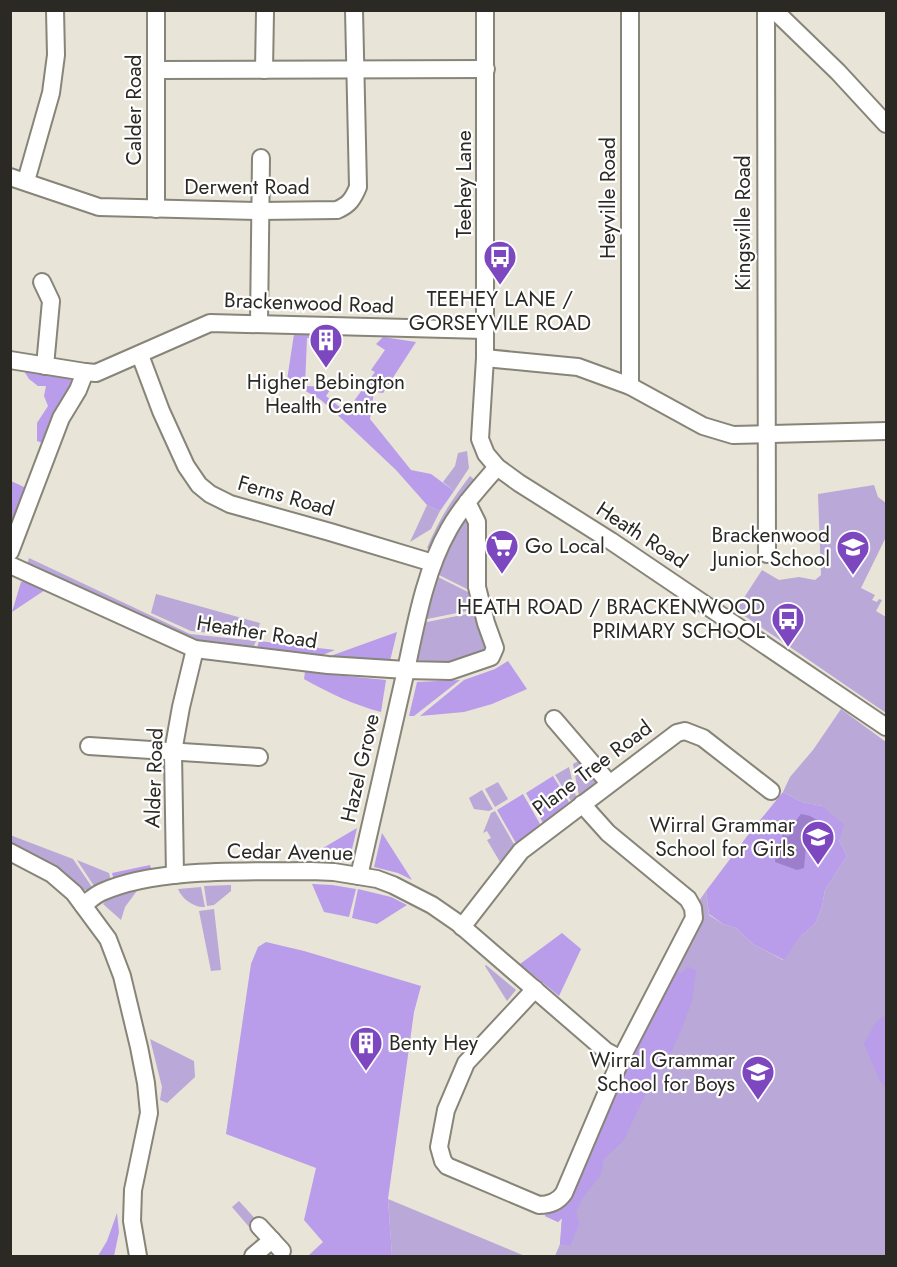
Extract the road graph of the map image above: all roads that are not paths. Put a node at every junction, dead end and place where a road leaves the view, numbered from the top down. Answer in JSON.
{"nodes":[{"id":1,"x":55,"y":10,"type":"edge"},
{"id":2,"x":156,"y":10,"type":"edge"},
{"id":3,"x":354,"y":10,"type":"edge"},
{"id":4,"x":485,"y":10,"type":"edge"},
{"id":5,"x":630,"y":10,"type":"edge"},
{"id":6,"x":766,"y":10,"type":"edge"},
{"id":7,"x":774,"y":10,"type":"edge"},
{"id":8,"x":264,"y":12,"type":"edge"},
{"id":9,"x":355,"y":69,"type":"junction"},
{"id":10,"x":486,"y":69,"type":"junction"},
{"id":11,"x":156,"y":70,"type":"junction"},
{"id":12,"x":264,"y":70,"type":"junction"},
{"id":13,"x":886,"y":124,"type":"edge"},
{"id":14,"x":261,"y":158,"type":"dead end"},
{"id":15,"x":18,"y":179,"type":"edge"},
{"id":16,"x":156,"y":209,"type":"junction"},
{"id":17,"x":260,"y":211,"type":"junction"},
{"id":18,"x":42,"y":282,"type":"dead end"},
{"id":19,"x":259,"y":324,"type":"junction"},
{"id":20,"x":485,"y":330,"type":"junction"},
{"id":21,"x":140,"y":355,"type":"junction"},
{"id":22,"x":485,"y":358,"type":"junction"},
{"id":23,"x":10,"y":360,"type":"edge"},
{"id":24,"x":45,"y":366,"type":"junction"},
{"id":25,"x":85,"y":372,"type":"junction"},
{"id":26,"x":630,"y":386,"type":"junction"},
{"id":27,"x":886,"y":431,"type":"edge"},
{"id":28,"x":766,"y":435,"type":"junction"},
{"id":29,"x":497,"y":467,"type":"junction"},
{"id":30,"x":467,"y":502,"type":"junction"},
{"id":31,"x":10,"y":552,"type":"edge"},
{"id":32,"x":767,"y":554,"type":"dead end"},
{"id":33,"x":433,"y":563,"type":"junction"},
{"id":34,"x":10,"y":565,"type":"edge"},
{"id":35,"x":195,"y":649,"type":"junction"},
{"id":36,"x":406,"y":670,"type":"junction"},
{"id":37,"x":554,"y":719,"type":"dead end"},
{"id":38,"x":886,"y":727,"type":"edge"},
{"id":39,"x":88,"y":746,"type":"dead end"},
{"id":40,"x":173,"y":752,"type":"junction"},
{"id":41,"x":259,"y":757,"type":"dead end"},
{"id":42,"x":609,"y":783,"type":"junction"},
{"id":43,"x":772,"y":791,"type":"dead end"},
{"id":44,"x":582,"y":804,"type":"junction"},
{"id":45,"x":10,"y":852,"type":"edge"},
{"id":46,"x":175,"y":875,"type":"junction"},
{"id":47,"x":359,"y":876,"type":"junction"},
{"id":48,"x":83,"y":905,"type":"junction"},
{"id":49,"x":462,"y":927,"type":"junction"},
{"id":50,"x":535,"y":989,"type":"junction"},
{"id":51,"x":621,"y":1059,"type":"junction"},
{"id":52,"x":259,"y":1226,"type":"dead end"},
{"id":53,"x":138,"y":1257,"type":"edge"},
{"id":54,"x":253,"y":1257,"type":"edge"}],
"edges":[{"from":1,"to":15,"type":"street"},
{"from":2,"to":11,"type":"street","name":"Calder Road"},
{"from":3,"to":9,"type":"street","name":"Derwent Road"},
{"from":4,"to":10,"type":"street","name":"Teehey Lane"},
{"from":5,"to":26,"type":"street","name":"Heyville Road"},
{"from":6,"to":28,"type":"street","name":"Kingsville Road"},
{"from":7,"to":13,"type":"street"},
{"from":8,"to":12,"type":"street"},
{"from":9,"to":10,"type":"street"},
{"from":9,"to":12,"type":"street"},
{"from":9,"to":17,"type":"street","name":"Derwent Road"},
{"from":10,"to":20,"type":"street","name":"Teehey Lane"},
{"from":11,"to":12,"type":"street"},
{"from":11,"to":16,"type":"street","name":"Calder Road"},
{"from":14,"to":17,"type":"street"},
{"from":15,"to":16,"type":"street","name":"Derwent Road"},
{"from":16,"to":17,"type":"street","name":"Derwent Road"},
{"from":17,"to":19,"type":"street"},
{"from":18,"to":24,"type":"street"},
{"from":19,"to":20,"type":"street","name":"Brackenwood Road"},
{"from":19,"to":21,"type":"street","name":"Brackenwood Road"},
{"from":20,"to":22,"type":"street","name":"Teehey Lane"},
{"from":21,"to":25,"type":"street","name":"Brackenwood Road"},
{"from":21,"to":33,"type":"street","name":"Ferns Road"},
{"from":22,"to":26,"type":"street"},
{"from":22,"to":29,"type":"street","name":"Heath Road"},
{"from":23,"to":24,"type":"street"},
{"from":24,"to":25,"type":"street"},
{"from":25,"to":31,"type":"street"},
{"from":26,"to":28,"type":"street"},
{"from":27,"to":28,"type":"street"},
{"from":28,"to":32,"type":"street","name":"Kingsville Road"},
{"from":29,"to":30,"type":"street","name":"Hazel Grove"},
{"from":29,"to":38,"type":"street","name":"Heath Road"},
{"from":30,"to":33,"type":"street","name":"Hazel Grove"},
{"from":30,"to":36,"type":"street","name":"Heather Road"},
{"from":33,"to":36,"type":"street","name":"Hazel Grove"},
{"from":34,"to":35,"type":"street","name":"Heather Road"},
{"from":35,"to":36,"type":"street","name":"Heather Road"},
{"from":35,"to":40,"type":"street","name":"Alder Road"},
{"from":36,"to":47,"type":"street","name":"Hazel Grove"},
{"from":37,"to":42,"type":"street"},
{"from":39,"to":40,"type":"street"},
{"from":40,"to":41,"type":"street"},
{"from":40,"to":46,"type":"street","name":"Alder Road"},
{"from":42,"to":43,"type":"street","name":"Plane Tree Road"},
{"from":42,"to":44,"type":"street","name":"Plane Tree Road"},
{"from":44,"to":49,"type":"street","name":"Plane Tree Road"},
{"from":44,"to":51,"type":"street"},
{"from":45,"to":48,"type":"street"},
{"from":46,"to":47,"type":"street","name":"Cedar Avenue"},
{"from":46,"to":48,"type":"street","name":"Cedar Avenue"},
{"from":47,"to":49,"type":"street","name":"Cedar Avenue"},
{"from":48,"to":53,"type":"street"},
{"from":49,"to":50,"type":"street","name":"Cedar Avenue"},
{"from":50,"to":51,"type":"street","name":"Cedar Avenue"},
{"from":50,"to":51,"type":"street"},
{"from":52,"to":54,"type":"street"}]}
